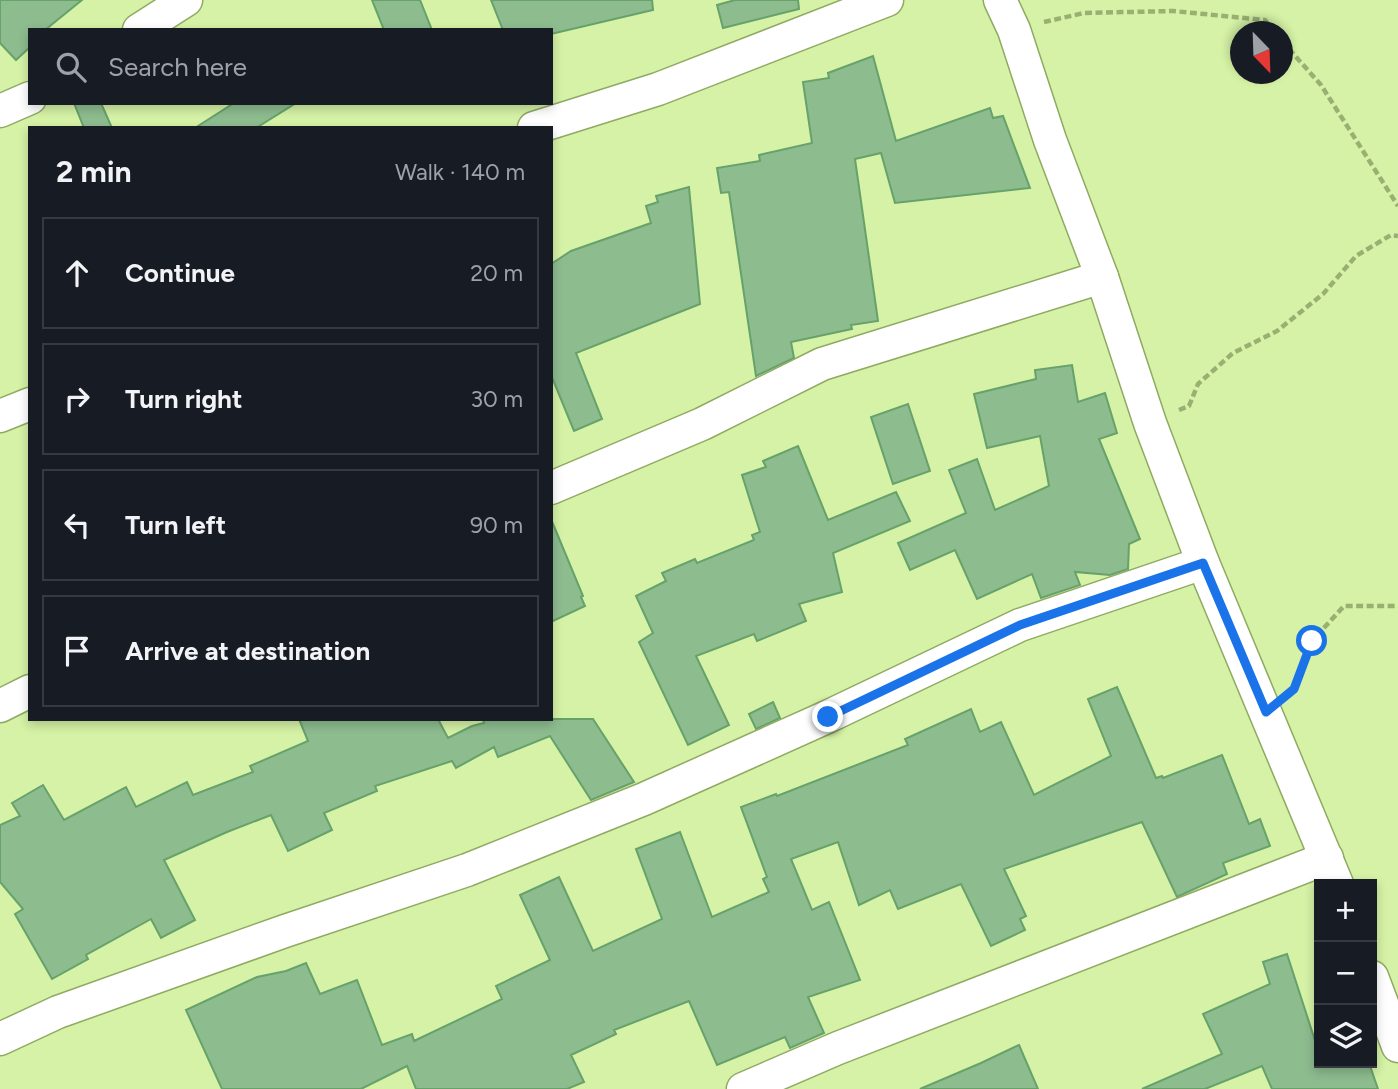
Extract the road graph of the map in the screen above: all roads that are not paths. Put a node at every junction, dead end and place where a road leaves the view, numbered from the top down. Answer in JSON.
{"nodes":[{"id":1,"x":186,"y":0,"type":"edge"},
{"id":2,"x":887,"y":0,"type":"edge"},
{"id":3,"x":1000,"y":0,"type":"edge"},
{"id":4,"x":142,"y":28,"type":"edge"},
{"id":5,"x":28,"y":99,"type":"edge"},
{"id":6,"x":0,"y":111,"type":"edge"},
{"id":7,"x":540,"y":126,"type":"edge"},
{"id":8,"x":1102,"y":277,"type":"junction"},
{"id":9,"x":28,"y":405,"type":"edge"},
{"id":10,"x":0,"y":416,"type":"edge"},
{"id":11,"x":553,"y":487,"type":"edge"},
{"id":12,"x":1203,"y":563,"type":"junction"},
{"id":13,"x":28,"y":692,"type":"edge"},
{"id":14,"x":0,"y":706,"type":"edge"},
{"id":15,"x":1332,"y":871,"type":"edge"},
{"id":16,"x":1377,"y":990,"type":"edge"},
{"id":17,"x":0,"y":1039,"type":"edge"},
{"id":18,"x":1398,"y":1046,"type":"edge"},
{"id":19,"x":743,"y":1089,"type":"edge"}],
"edges":[{"from":1,"to":4,"type":"street"},
{"from":2,"to":7,"type":"street"},
{"from":3,"to":8,"type":"street"},
{"from":5,"to":6,"type":"street"},
{"from":8,"to":11,"type":"street"},
{"from":8,"to":12,"type":"street"},
{"from":9,"to":10,"type":"street"},
{"from":12,"to":15,"type":"street"},
{"from":12,"to":17,"type":"street"},
{"from":13,"to":14,"type":"street"},
{"from":15,"to":19,"type":"street"},
{"from":16,"to":18,"type":"street"}]}
